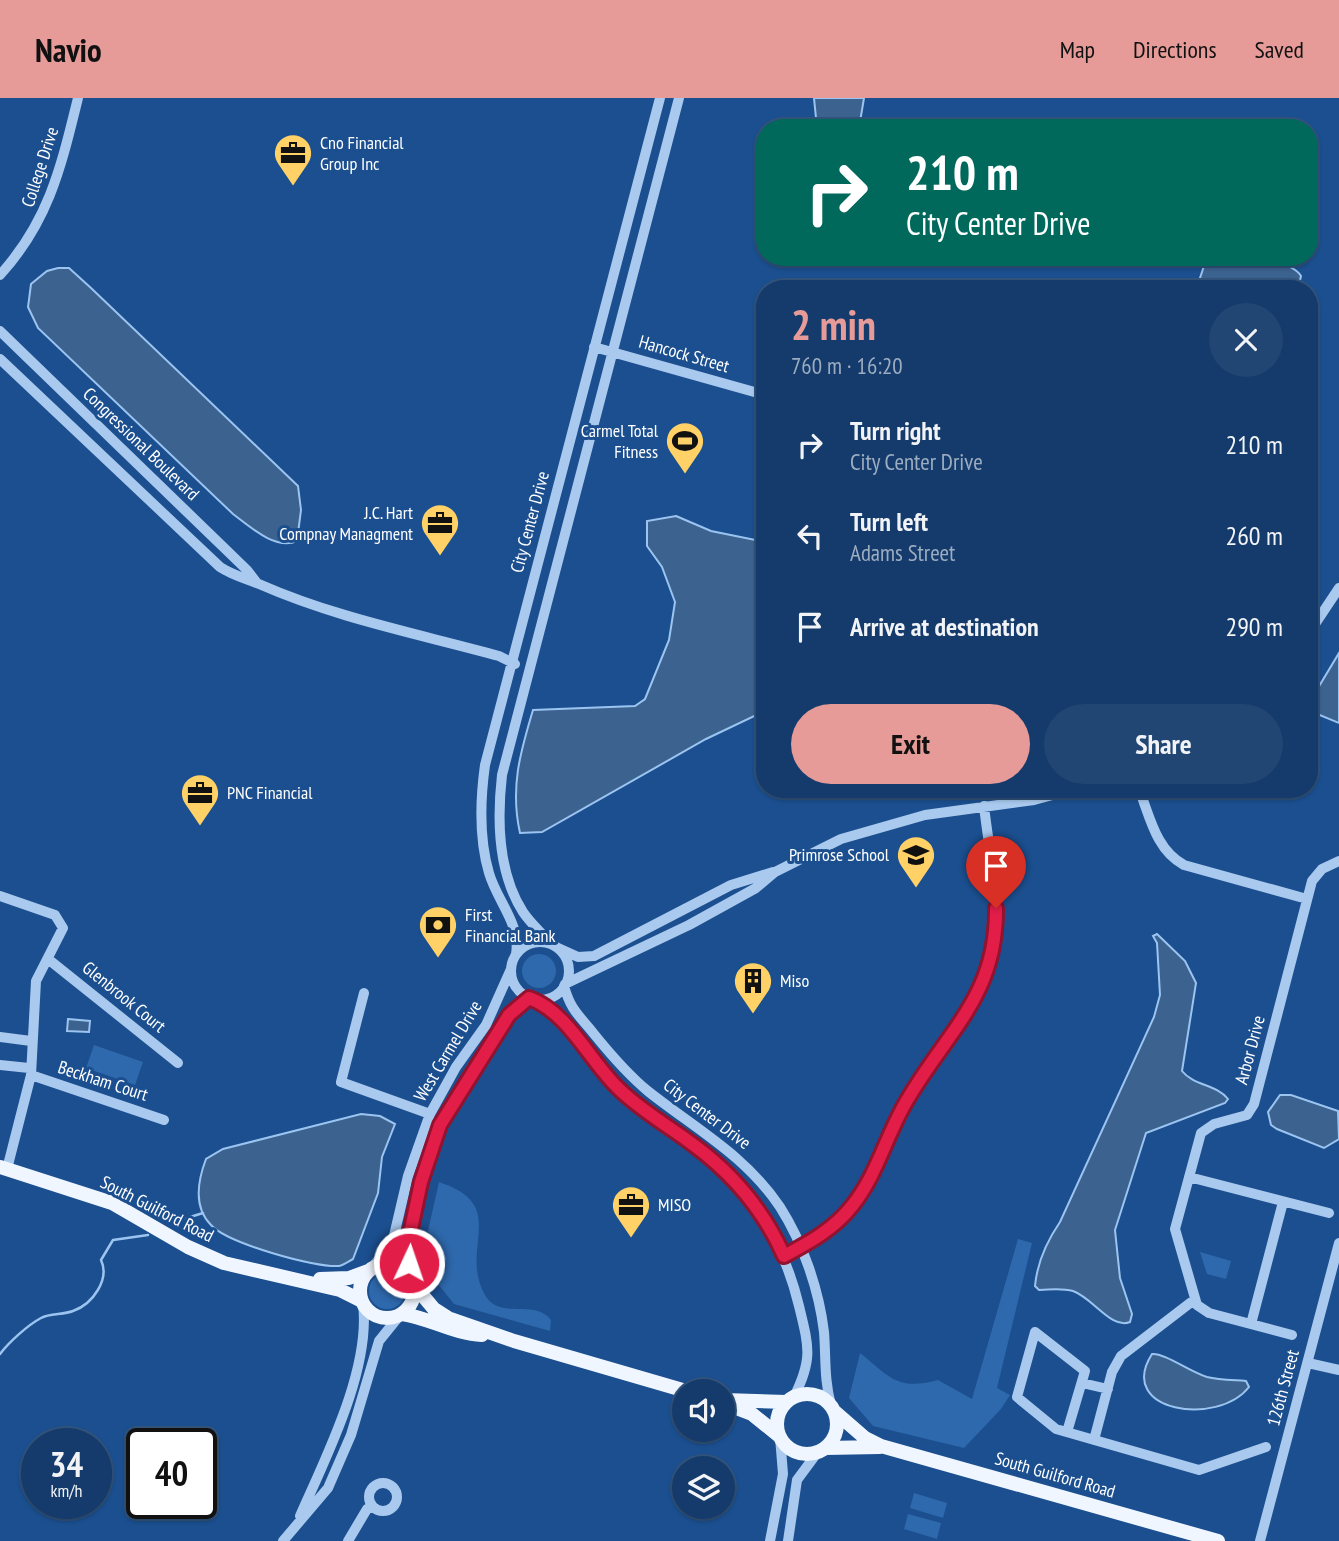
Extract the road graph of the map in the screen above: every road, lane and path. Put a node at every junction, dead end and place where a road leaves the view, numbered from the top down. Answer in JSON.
{"nodes":[{"id":1,"x":78,"y":98,"type":"edge"},
{"id":2,"x":660,"y":98,"type":"edge"},
{"id":3,"x":679,"y":98,"type":"edge"},
{"id":4,"x":0,"y":275,"type":"edge"},
{"id":5,"x":0,"y":331,"type":"edge"},
{"id":6,"x":594,"y":347,"type":"junction"},
{"id":7,"x":612,"y":352,"type":"junction"},
{"id":8,"x":0,"y":359,"type":"edge"},
{"id":9,"x":756,"y":392,"type":"edge"},
{"id":10,"x":257,"y":583,"type":"junction"},
{"id":11,"x":1339,"y":588,"type":"edge"},
{"id":12,"x":1318,"y":619,"type":"edge"},
{"id":13,"x":511,"y":662,"type":"junction"},
{"id":14,"x":528,"y":669,"type":"junction"},
{"id":15,"x":1041,"y":798,"type":"edge"},
{"id":16,"x":1142,"y":798,"type":"edge"},
{"id":17,"x":984,"y":806,"type":"junction"},
{"id":18,"x":1339,"y":861,"type":"edge"},
{"id":19,"x":775,"y":872,"type":"junction"},
{"id":20,"x":0,"y":896,"type":"edge"},
{"id":21,"x":1307,"y":899,"type":"junction"},
{"id":22,"x":554,"y":946,"type":"junction"},
{"id":23,"x":516,"y":954,"type":"junction"},
{"id":24,"x":48,"y":959,"type":"junction"},
{"id":25,"x":511,"y":969,"type":"junction"},
{"id":26,"x":565,"y":985,"type":"junction"},
{"id":27,"x":364,"y":993,"type":"dead end"},
{"id":28,"x":531,"y":998,"type":"junction"},
{"id":29,"x":0,"y":1037,"type":"edge"},
{"id":30,"x":32,"y":1041,"type":"junction"},
{"id":31,"x":178,"y":1063,"type":"dead end"},
{"id":32,"x":0,"y":1065,"type":"edge"},
{"id":33,"x":30,"y":1072,"type":"junction"},
{"id":34,"x":430,"y":1114,"type":"junction"},
{"id":35,"x":164,"y":1120,"type":"dead end"},
{"id":36,"x":3,"y":1168,"type":"edge"},
{"id":37,"x":1189,"y":1177,"type":"junction"},
{"id":38,"x":1283,"y":1202,"type":"junction"},
{"id":39,"x":1329,"y":1213,"type":"dead end"},
{"id":40,"x":1339,"y":1243,"type":"edge"},
{"id":41,"x":801,"y":1247,"type":"junction"},
{"id":42,"x":784,"y":1256,"type":"junction"},
{"id":43,"x":371,"y":1269,"type":"junction"},
{"id":44,"x":298,"y":1281,"type":"junction"},
{"id":45,"x":414,"y":1283,"type":"junction"},
{"id":46,"x":314,"y":1286,"type":"junction"},
{"id":47,"x":1194,"y":1300,"type":"junction"},
{"id":48,"x":363,"y":1303,"type":"junction"},
{"id":49,"x":401,"y":1315,"type":"junction"},
{"id":50,"x":365,"y":1320,"type":"junction"},
{"id":51,"x":1251,"y":1324,"type":"junction"},
{"id":52,"x":498,"y":1335,"type":"junction"},
{"id":53,"x":1292,"y":1335,"type":"dead end"},
{"id":54,"x":1308,"y":1363,"type":"junction"},
{"id":55,"x":1339,"y":1370,"type":"edge"},
{"id":56,"x":1082,"y":1382,"type":"junction"},
{"id":57,"x":672,"y":1387,"type":"edge"},
{"id":58,"x":1108,"y":1389,"type":"junction"},
{"id":59,"x":790,"y":1400,"type":"junction"},
{"id":60,"x":735,"y":1401,"type":"edge"},
{"id":61,"x":735,"y":1406,"type":"edge"},
{"id":62,"x":832,"y":1408,"type":"junction"},
{"id":63,"x":1067,"y":1432,"type":"junction"},
{"id":64,"x":779,"y":1436,"type":"junction"},
{"id":65,"x":1094,"y":1440,"type":"junction"},
{"id":66,"x":881,"y":1446,"type":"junction"},
{"id":67,"x":1266,"y":1447,"type":"dead end"},
{"id":68,"x":821,"y":1450,"type":"junction"},
{"id":69,"x":372,"y":1506,"type":"dead end"},
{"id":70,"x":298,"y":1521,"type":"junction"},
{"id":71,"x":283,"y":1541,"type":"edge"},
{"id":72,"x":348,"y":1541,"type":"edge"},
{"id":73,"x":770,"y":1541,"type":"edge"},
{"id":74,"x":788,"y":1541,"type":"edge"},
{"id":75,"x":1218,"y":1541,"type":"edge"},
{"id":76,"x":1260,"y":1541,"type":"edge"}],
"edges":[{"from":1,"to":4,"type":"street","name":"College Drive"},
{"from":2,"to":6,"type":"street","name":"City Center Drive"},
{"from":3,"to":7,"type":"street","name":"City Center Drive"},
{"from":5,"to":10,"type":"street","name":"Congressional Boulevard"},
{"from":6,"to":7,"type":"street","name":"Hancock Street"},
{"from":6,"to":13,"type":"street","name":"City Center Drive"},
{"from":7,"to":9,"type":"street","name":"Hancock Street"},
{"from":7,"to":14,"type":"street","name":"City Center Drive"},
{"from":8,"to":10,"type":"street","name":"Congressional Boulevard"},
{"from":10,"to":13,"type":"street","name":"Congressional Boulevard"},
{"from":11,"to":12,"type":"street"},
{"from":13,"to":14,"type":"street","name":"Congressional Boulevard"},
{"from":13,"to":23,"type":"street","name":"City Center Drive"},
{"from":14,"to":22,"type":"street","name":"City Center Drive"},
{"from":15,"to":17,"type":"street"},
{"from":16,"to":21,"type":"street"},
{"from":17,"to":19,"type":"street"},
{"from":17,"to":41,"type":"street"},
{"from":18,"to":21,"type":"street","name":"Arbor Drive"},
{"from":19,"to":22,"type":"street"},
{"from":19,"to":26,"type":"street"},
{"from":20,"to":24,"type":"street"},
{"from":21,"to":37,"type":"street","name":"Arbor Drive"},
{"from":22,"to":23,"type":"street"},
{"from":22,"to":26,"type":"street"},
{"from":23,"to":25,"type":"street"},
{"from":24,"to":30,"type":"street"},
{"from":24,"to":31,"type":"street","name":"Glenbrook Court"},
{"from":25,"to":28,"type":"street"},
{"from":25,"to":34,"type":"street","name":"West Carmel Drive"},
{"from":26,"to":28,"type":"street"},
{"from":26,"to":41,"type":"street","name":"City Center Drive"},
{"from":27,"to":34,"type":"street"},
{"from":28,"to":42,"type":"street","name":"City Center Drive"},
{"from":28,"to":45,"type":"street","name":"West Carmel Drive"},
{"from":29,"to":30,"type":"street"},
{"from":30,"to":33,"type":"street"},
{"from":32,"to":33,"type":"street","name":"Beckham Court"},
{"from":33,"to":35,"type":"street","name":"Beckham Court"},
{"from":33,"to":36,"type":"street"},
{"from":34,"to":43,"type":"street","name":"West Carmel Drive"},
{"from":36,"to":44,"type":"main road","name":"South Guilford Road"},
{"from":37,"to":38,"type":"street"},
{"from":37,"to":47,"type":"street","name":"Arbor Drive"},
{"from":38,"to":39,"type":"street"},
{"from":38,"to":51,"type":"street"},
{"from":40,"to":54,"type":"street","name":"126th Street"},
{"from":41,"to":42,"type":"street"},
{"from":41,"to":62,"type":"street","name":"City Center Drive"},
{"from":42,"to":59,"type":"street","name":"City Center Drive"},
{"from":43,"to":44,"type":"main road","name":"South Guilford Road"},
{"from":43,"to":45,"type":"main road"},
{"from":43,"to":48,"type":"main road"},
{"from":44,"to":46,"type":"main road","name":"South Guilford Road"},
{"from":45,"to":49,"type":"main road"},
{"from":45,"to":52,"type":"main road"},
{"from":46,"to":48,"type":"main road","name":"South Guilford Road"},
{"from":46,"to":50,"type":"main road"},
{"from":47,"to":51,"type":"street"},
{"from":47,"to":58,"type":"street"},
{"from":48,"to":49,"type":"main road"},
{"from":48,"to":50,"type":"street"},
{"from":49,"to":52,"type":"main road"},
{"from":49,"to":70,"type":"street"},
{"from":50,"to":70,"type":"street"},
{"from":51,"to":53,"type":"street"},
{"from":52,"to":57,"type":"main road"},
{"from":54,"to":55,"type":"street"},
{"from":54,"to":76,"type":"street","name":"126th Street"},
{"from":56,"to":58,"type":"street"},
{"from":56,"to":63,"type":"street"},
{"from":56,"to":63,"type":"street"},
{"from":58,"to":65,"type":"street"},
{"from":59,"to":60,"type":"main road"},
{"from":59,"to":62,"type":"main road"},
{"from":59,"to":64,"type":"main road"},
{"from":61,"to":64,"type":"main road"},
{"from":62,"to":66,"type":"main road","name":"South Guilford Road"},
{"from":62,"to":68,"type":"main road"},
{"from":63,"to":65,"type":"street"},
{"from":64,"to":68,"type":"main road"},
{"from":64,"to":73,"type":"street"},
{"from":65,"to":67,"type":"street"},
{"from":66,"to":68,"type":"main road","name":"South Guilford Road"},
{"from":66,"to":75,"type":"main road","name":"South Guilford Road"},
{"from":68,"to":74,"type":"street"},
{"from":69,"to":72,"type":"street"},
{"from":70,"to":71,"type":"street"}]}
